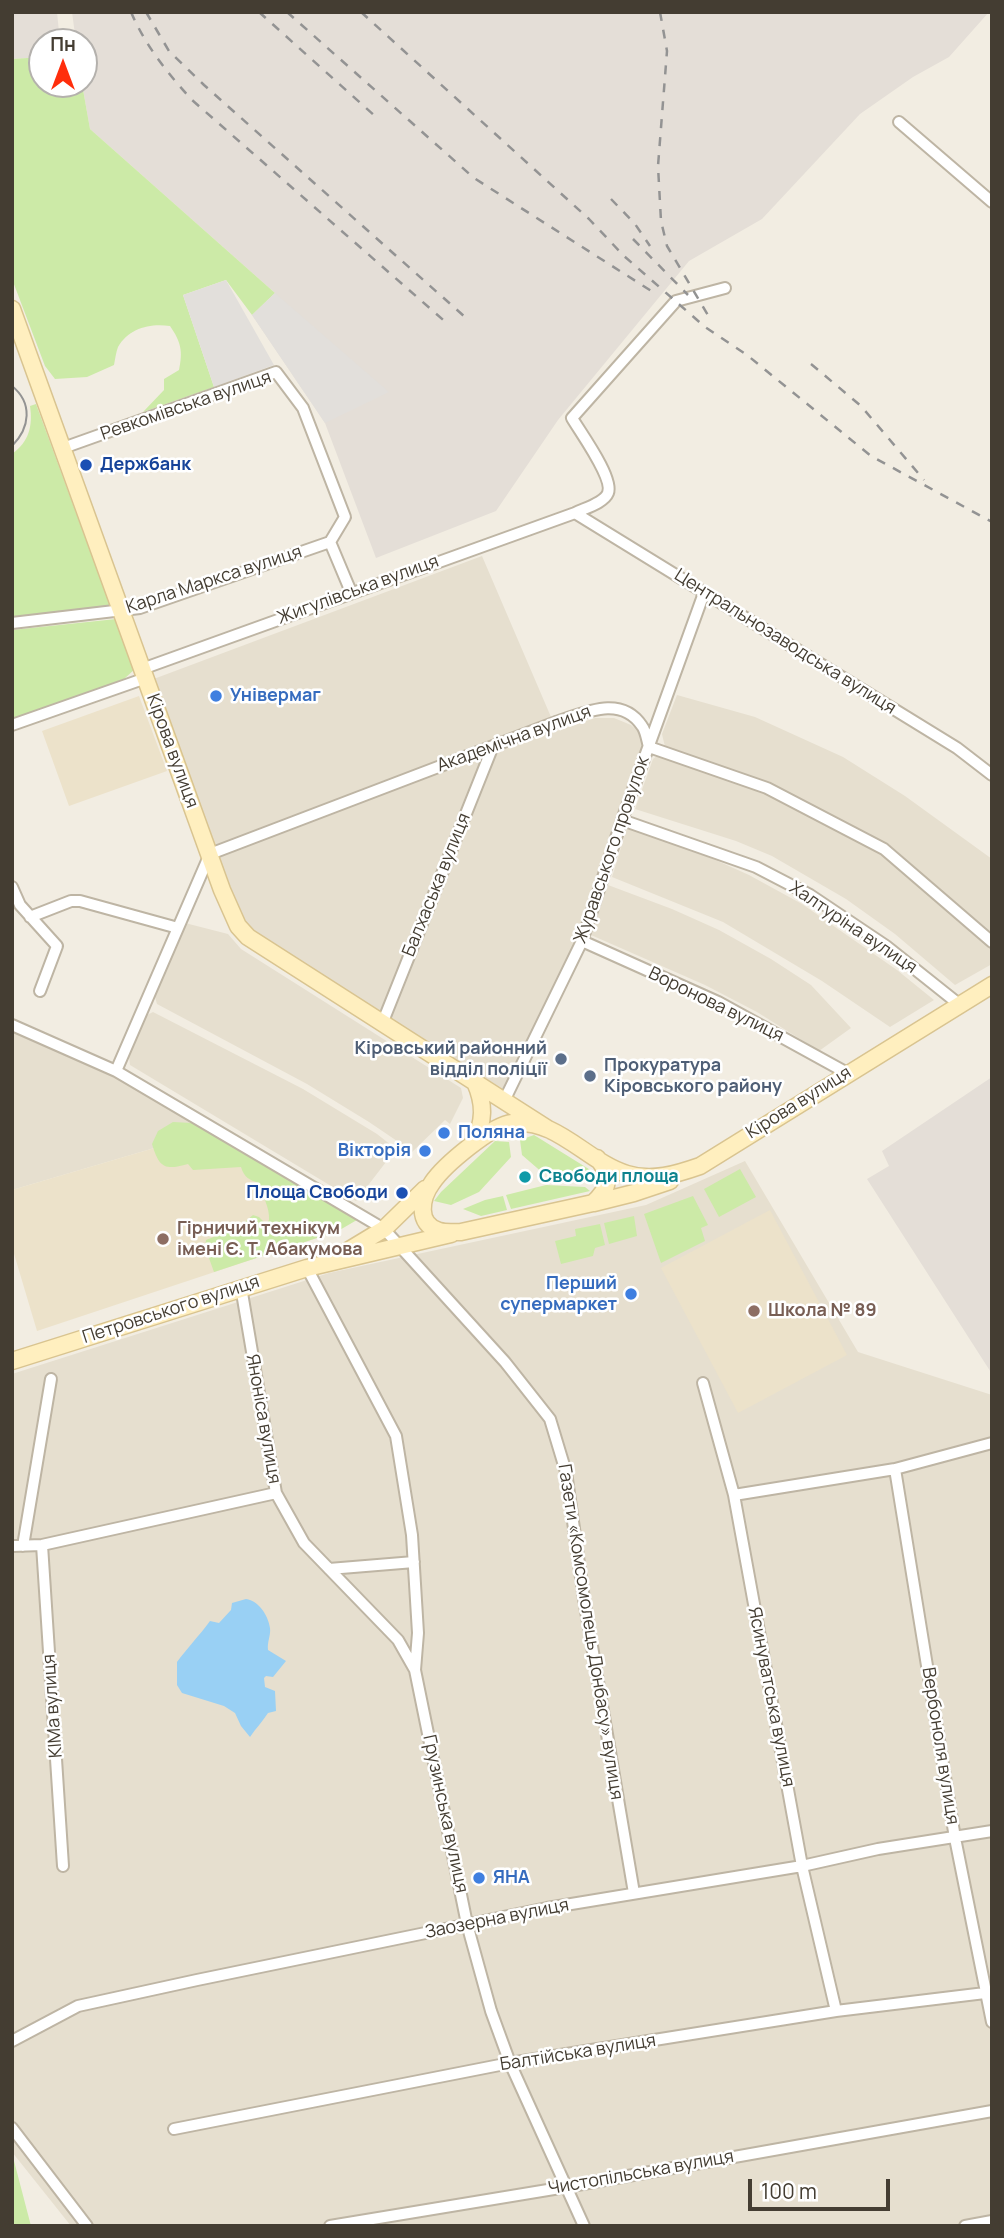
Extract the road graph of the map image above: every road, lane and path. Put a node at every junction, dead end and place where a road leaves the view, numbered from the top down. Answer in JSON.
{"nodes":[{"id":1,"x":899,"y":121,"type":"dead end"},
{"id":2,"x":992,"y":202,"type":"edge"},
{"id":3,"x":725,"y":288,"type":"dead end"},
{"id":4,"x":12,"y":309,"type":"edge"},
{"id":5,"x":63,"y":449,"type":"junction"},
{"id":6,"x":575,"y":513,"type":"junction"},
{"id":7,"x":330,"y":542,"type":"junction"},
{"id":8,"x":351,"y":592,"type":"junction"},
{"id":9,"x":704,"y":593,"type":"junction"},
{"id":10,"x":120,"y":611,"type":"junction"},
{"id":11,"x":12,"y":623,"type":"edge"},
{"id":12,"x":144,"y":673,"type":"junction"},
{"id":13,"x":12,"y":725,"type":"edge"},
{"id":14,"x":493,"y":746,"type":"junction"},
{"id":15,"x":649,"y":747,"type":"junction"},
{"id":16,"x":992,"y":775,"type":"edge"},
{"id":17,"x":622,"y":820,"type":"junction"},
{"id":18,"x":210,"y":854,"type":"junction"},
{"id":19,"x":12,"y":887,"type":"edge"},
{"id":20,"x":30,"y":917,"type":"junction"},
{"id":21,"x":178,"y":928,"type":"junction"},
{"id":22,"x":582,"y":941,"type":"junction"},
{"id":23,"x":992,"y":942,"type":"edge"},
{"id":24,"x":992,"y":985,"type":"edge"},
{"id":25,"x":40,"y":991,"type":"dead end"},
{"id":26,"x":960,"y":1004,"type":"junction"},
{"id":27,"x":382,"y":1024,"type":"junction"},
{"id":28,"x":12,"y":1025,"type":"edge"},
{"id":29,"x":116,"y":1071,"type":"junction"},
{"id":30,"x":847,"y":1073,"type":"junction"},
{"id":31,"x":475,"y":1082,"type":"junction"},
{"id":32,"x":504,"y":1101,"type":"junction"},
{"id":33,"x":548,"y":1129,"type":"junction"},
{"id":34,"x":474,"y":1143,"type":"junction"},
{"id":35,"x":597,"y":1158,"type":"junction"},
{"id":36,"x":700,"y":1166,"type":"junction"},
{"id":37,"x":432,"y":1182,"type":"junction"},
{"id":38,"x":593,"y":1203,"type":"junction"},
{"id":39,"x":384,"y":1228,"type":"junction"},
{"id":40,"x":461,"y":1232,"type":"junction"},
{"id":41,"x":401,"y":1246,"type":"junction"},
{"id":42,"x":330,"y":1261,"type":"junction"},
{"id":43,"x":307,"y":1268,"type":"junction"},
{"id":44,"x":241,"y":1287,"type":"junction"},
{"id":45,"x":12,"y":1361,"type":"edge"},
{"id":46,"x":51,"y":1379,"type":"dead end"},
{"id":47,"x":703,"y":1383,"type":"dead end"},
{"id":48,"x":992,"y":1443,"type":"edge"},
{"id":49,"x":895,"y":1469,"type":"junction"},
{"id":50,"x":276,"y":1493,"type":"junction"},
{"id":51,"x":734,"y":1495,"type":"junction"},
{"id":52,"x":412,"y":1535,"type":"junction"},
{"id":53,"x":42,"y":1545,"type":"junction"},
{"id":54,"x":18,"y":1546,"type":"edge"},
{"id":55,"x":414,"y":1562,"type":"junction"},
{"id":56,"x":329,"y":1569,"type":"junction"},
{"id":57,"x":418,"y":1635,"type":"junction"},
{"id":58,"x":398,"y":1640,"type":"junction"},
{"id":59,"x":415,"y":1670,"type":"junction"},
{"id":60,"x":992,"y":1831,"type":"edge"},
{"id":61,"x":955,"y":1838,"type":"junction"},
{"id":62,"x":802,"y":1866,"type":"junction"},
{"id":63,"x":63,"y":1867,"type":"dead end"},
{"id":64,"x":634,"y":1893,"type":"junction"},
{"id":65,"x":467,"y":1924,"type":"junction"},
{"id":66,"x":988,"y":2000,"type":"edge"},
{"id":67,"x":836,"y":2011,"type":"junction"},
{"id":68,"x":992,"y":2022,"type":"edge"},
{"id":69,"x":12,"y":2041,"type":"edge"},
{"id":70,"x":510,"y":2063,"type":"junction"},
{"id":71,"x":992,"y":2111,"type":"edge"},
{"id":72,"x":12,"y":2128,"type":"edge"},
{"id":73,"x":174,"y":2129,"type":"dead end"},
{"id":74,"x":566,"y":2187,"type":"junction"},
{"id":75,"x":992,"y":2221,"type":"edge"},
{"id":76,"x":87,"y":2226,"type":"edge"},
{"id":77,"x":330,"y":2226,"type":"edge"},
{"id":78,"x":584,"y":2226,"type":"edge"},
{"id":79,"x":965,"y":2226,"type":"edge"}],
"edges":[{"from":1,"to":2,"type":"street"},
{"from":3,"to":6,"type":"street","name":"Жигулівська вулиця"},
{"from":4,"to":5,"type":"main road","name":"Кірова вулиця"},
{"from":5,"to":7,"type":"street","name":"Ревкомівська вулиця"},
{"from":5,"to":10,"type":"main road","name":"Кірова вулиця"},
{"from":6,"to":8,"type":"street","name":"Жигулівська вулиця"},
{"from":6,"to":9,"type":"street","name":"Центральнозаводська вулиця"},
{"from":7,"to":8,"type":"street"},
{"from":7,"to":10,"type":"street","name":"Карла Маркса вулиця"},
{"from":8,"to":12,"type":"street","name":"Жигулівська вулиця"},
{"from":9,"to":15,"type":"street","name":"Журавського провулок"},
{"from":9,"to":16,"type":"street","name":"Центральнозаводська вулиця"},
{"from":10,"to":11,"type":"street","name":"Карла Маркса вулиця"},
{"from":10,"to":12,"type":"main road","name":"Кірова вулиця"},
{"from":12,"to":13,"type":"street","name":"Жигулівська вулиця"},
{"from":12,"to":18,"type":"main road","name":"Кірова вулиця"},
{"from":14,"to":15,"type":"street","name":"Академічна вулиця"},
{"from":14,"to":18,"type":"street","name":"Академічна вулиця"},
{"from":14,"to":27,"type":"street","name":"Балхаська вулиця"},
{"from":15,"to":17,"type":"street","name":"Журавського провулок"},
{"from":15,"to":23,"type":"street"},
{"from":17,"to":22,"type":"street","name":"Журавського провулок"},
{"from":17,"to":26,"type":"street","name":"Халтуріна вулиця"},
{"from":18,"to":21,"type":"street"},
{"from":18,"to":27,"type":"main road","name":"Кірова вулиця"},
{"from":19,"to":20,"type":"street"},
{"from":20,"to":21,"type":"street"},
{"from":20,"to":25,"type":"street"},
{"from":21,"to":29,"type":"street"},
{"from":22,"to":30,"type":"street","name":"Воронова вулиця"},
{"from":22,"to":32,"type":"street","name":"Журавського провулок"},
{"from":24,"to":26,"type":"main road","name":"Кірова вулиця"},
{"from":26,"to":30,"type":"main road","name":"Кірова вулиця"},
{"from":27,"to":31,"type":"main road","name":"Кірова вулиця"},
{"from":28,"to":29,"type":"street","name":"Газети «Комсомолець Донбасу» вулиця"},
{"from":29,"to":39,"type":"street","name":"Газети «Комсомолець Донбасу» вулиця"},
{"from":30,"to":36,"type":"main road","name":"Кірова вулиця"},
{"from":31,"to":32,"type":"main road","name":"Кірова вулиця"},
{"from":31,"to":34,"type":"main road"},
{"from":32,"to":33,"type":"main road","name":"Кірова вулиця"},
{"from":33,"to":34,"type":"main road","name":"Кірова вулиця"},
{"from":33,"to":35,"type":"main road","name":"Кірова вулиця"},
{"from":34,"to":37,"type":"main road","name":"Кірова вулиця"},
{"from":35,"to":36,"type":"main road","name":"Кірова вулиця"},
{"from":35,"to":38,"type":"main road"},
{"from":36,"to":38,"type":"main road"},
{"from":37,"to":39,"type":"main road","name":"Кірова вулиця"},
{"from":37,"to":40,"type":"main road"},
{"from":38,"to":40,"type":"main road"},
{"from":39,"to":41,"type":"street","name":"Газети «Комсомолець Донбасу» вулиця"},
{"from":39,"to":42,"type":"main road","name":"Кірова вулиця"},
{"from":40,"to":41,"type":"main road"},
{"from":41,"to":42,"type":"main road"},
{"from":41,"to":64,"type":"street","name":"Газети «Комсомолець Донбасу» вулиця"},
{"from":42,"to":43,"type":"main road","name":"Петровського вулиця"},
{"from":43,"to":44,"type":"main road","name":"Петровського вулиця"},
{"from":43,"to":52,"type":"street","name":"Грузинська вулиця"},
{"from":44,"to":45,"type":"main road","name":"Петровського вулиця"},
{"from":44,"to":50,"type":"street","name":"Яноніса вулиця"},
{"from":46,"to":54,"type":"street"},
{"from":47,"to":51,"type":"street","name":"Ясинуватська вулиця"},
{"from":48,"to":49,"type":"street"},
{"from":49,"to":51,"type":"street"},
{"from":49,"to":61,"type":"street","name":"Вербоноля вулиця"},
{"from":50,"to":53,"type":"street"},
{"from":50,"to":56,"type":"street","name":"Яноніса вулиця"},
{"from":51,"to":62,"type":"street","name":"Ясинуватська вулиця"},
{"from":52,"to":55,"type":"street","name":"Грузинська вулиця"},
{"from":52,"to":57,"type":"street","name":"Грузинська вулиця"},
{"from":53,"to":54,"type":"street"},
{"from":53,"to":63,"type":"street","name":"КІМа вулиця"},
{"from":55,"to":56,"type":"street"},
{"from":55,"to":57,"type":"street","name":"Грузинська вулиця"},
{"from":56,"to":58,"type":"street","name":"Яноніса вулиця"},
{"from":57,"to":58,"type":"street"},
{"from":57,"to":59,"type":"street","name":"Грузинська вулиця"},
{"from":58,"to":59,"type":"street","name":"Яноніса вулиця"},
{"from":59,"to":65,"type":"street","name":"Грузинська вулиця"},
{"from":60,"to":61,"type":"street","name":"Заозерна вулиця"},
{"from":61,"to":62,"type":"street","name":"Заозерна вулиця"},
{"from":61,"to":66,"type":"street","name":"Вербоноля вулиця"},
{"from":62,"to":64,"type":"street","name":"Заозерна вулиця"},
{"from":62,"to":67,"type":"street","name":"Ясинуватська вулиця"},
{"from":64,"to":65,"type":"street","name":"Заозерна вулиця"},
{"from":65,"to":69,"type":"street","name":"Заозерна вулиця"},
{"from":65,"to":70,"type":"street","name":"Грузинська вулиця"},
{"from":66,"to":67,"type":"street","name":"Балтійська вулиця"},
{"from":66,"to":68,"type":"street","name":"Вербоноля вулиця"},
{"from":67,"to":70,"type":"street","name":"Балтійська вулиця"},
{"from":70,"to":73,"type":"street","name":"Балтійська вулиця"},
{"from":70,"to":74,"type":"street","name":"Грузинська вулиця"},
{"from":71,"to":74,"type":"street","name":"Чистопільська вулиця"},
{"from":72,"to":76,"type":"street"},
{"from":74,"to":77,"type":"street","name":"Чистопільська вулиця"},
{"from":74,"to":78,"type":"street","name":"Грузинська вулиця"},
{"from":75,"to":79,"type":"street"}]}
